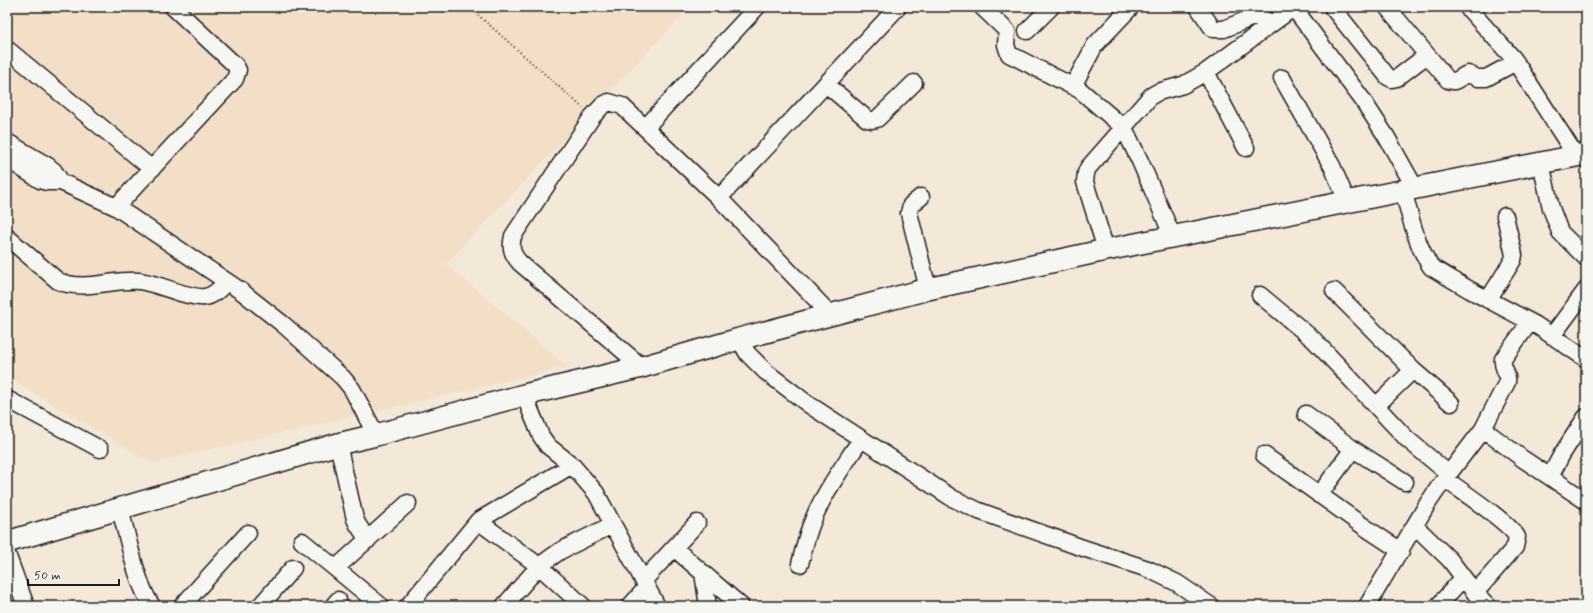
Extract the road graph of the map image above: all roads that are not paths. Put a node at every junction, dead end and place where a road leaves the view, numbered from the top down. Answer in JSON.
{"nodes":[{"id":1,"x":173,"y":7,"type":"edge"},
{"id":2,"x":757,"y":7,"type":"edge"},
{"id":3,"x":898,"y":7,"type":"edge"},
{"id":4,"x":982,"y":7,"type":"edge"},
{"id":5,"x":1051,"y":7,"type":"edge"},
{"id":6,"x":1131,"y":7,"type":"edge"},
{"id":7,"x":1198,"y":7,"type":"edge"},
{"id":8,"x":1332,"y":7,"type":"edge"},
{"id":9,"x":1387,"y":7,"type":"edge"},
{"id":10,"x":1467,"y":7,"type":"edge"},
{"id":11,"x":1293,"y":8,"type":"edge"},
{"id":12,"x":1272,"y":22,"type":"junction"},
{"id":13,"x":1027,"y":31,"type":"dead end"},
{"id":14,"x":7,"y":49,"type":"edge"},
{"id":15,"x":1427,"y":55,"type":"junction"},
{"id":16,"x":1516,"y":62,"type":"junction"},
{"id":17,"x":1206,"y":72,"type":"junction"},
{"id":18,"x":1282,"y":78,"type":"dead end"},
{"id":19,"x":914,"y":83,"type":"dead end"},
{"id":20,"x":826,"y":84,"type":"junction"},
{"id":21,"x":1073,"y":86,"type":"junction"},
{"id":22,"x":645,"y":128,"type":"junction"},
{"id":23,"x":1124,"y":128,"type":"junction"},
{"id":24,"x":7,"y":142,"type":"edge"},
{"id":25,"x":1246,"y":148,"type":"dead end"},
{"id":26,"x":1581,"y":155,"type":"edge"},
{"id":27,"x":7,"y":159,"type":"edge"},
{"id":28,"x":1541,"y":163,"type":"junction"},
{"id":29,"x":152,"y":169,"type":"junction"},
{"id":30,"x":61,"y":182,"type":"junction"},
{"id":31,"x":1409,"y":189,"type":"junction"},
{"id":32,"x":922,"y":197,"type":"dead end"},
{"id":33,"x":719,"y":198,"type":"junction"},
{"id":34,"x":1347,"y":201,"type":"junction"},
{"id":35,"x":116,"y":207,"type":"junction"},
{"id":36,"x":1505,"y":216,"type":"dead end"},
{"id":37,"x":7,"y":237,"type":"edge"},
{"id":38,"x":1173,"y":237,"type":"junction"},
{"id":39,"x":1106,"y":250,"type":"junction"},
{"id":40,"x":1586,"y":258,"type":"edge"},
{"id":41,"x":227,"y":282,"type":"junction"},
{"id":42,"x":928,"y":289,"type":"junction"},
{"id":43,"x":1586,"y":290,"type":"edge"},
{"id":44,"x":1334,"y":291,"type":"dead end"},
{"id":45,"x":1260,"y":295,"type":"dead end"},
{"id":46,"x":1488,"y":300,"type":"junction"},
{"id":47,"x":831,"y":315,"type":"junction"},
{"id":48,"x":1530,"y":322,"type":"junction"},
{"id":49,"x":1552,"y":336,"type":"junction"},
{"id":50,"x":739,"y":339,"type":"junction"},
{"id":51,"x":1586,"y":359,"type":"edge"},
{"id":52,"x":642,"y":367,"type":"junction"},
{"id":53,"x":1413,"y":370,"type":"junction"},
{"id":54,"x":524,"y":395,"type":"junction"},
{"id":55,"x":7,"y":399,"type":"edge"},
{"id":56,"x":1451,"y":403,"type":"dead end"},
{"id":57,"x":1377,"y":406,"type":"junction"},
{"id":58,"x":1306,"y":414,"type":"dead end"},
{"id":59,"x":1586,"y":417,"type":"edge"},
{"id":60,"x":1484,"y":429,"type":"junction"},
{"id":61,"x":376,"y":435,"type":"junction"},
{"id":62,"x":861,"y":439,"type":"junction"},
{"id":63,"x":338,"y":444,"type":"junction"},
{"id":64,"x":100,"y":449,"type":"dead end"},
{"id":65,"x":1353,"y":449,"type":"junction"},
{"id":66,"x":1264,"y":456,"type":"dead end"},
{"id":67,"x":572,"y":465,"type":"junction"},
{"id":68,"x":1447,"y":477,"type":"junction"},
{"id":69,"x":1550,"y":477,"type":"junction"},
{"id":70,"x":1405,"y":482,"type":"dead end"},
{"id":71,"x":1319,"y":495,"type":"junction"},
{"id":72,"x":1586,"y":501,"type":"edge"},
{"id":73,"x":408,"y":503,"type":"dead end"},
{"id":74,"x":120,"y":509,"type":"junction"},
{"id":75,"x":478,"y":521,"type":"junction"},
{"id":76,"x":697,"y":523,"type":"dead end"},
{"id":77,"x":612,"y":525,"type":"junction"},
{"id":78,"x":1415,"y":526,"type":"junction"},
{"id":79,"x":248,"y":534,"type":"dead end"},
{"id":80,"x":368,"y":540,"type":"junction"},
{"id":81,"x":302,"y":541,"type":"dead end"},
{"id":82,"x":7,"y":542,"type":"edge"},
{"id":83,"x":674,"y":548,"type":"junction"},
{"id":84,"x":1401,"y":551,"type":"junction"},
{"id":85,"x":7,"y":554,"type":"edge"},
{"id":86,"x":800,"y":564,"type":"dead end"},
{"id":87,"x":539,"y":566,"type":"junction"},
{"id":88,"x":293,"y":568,"type":"dead end"},
{"id":89,"x":336,"y":568,"type":"junction"},
{"id":90,"x":702,"y":573,"type":"junction"},
{"id":91,"x":1463,"y":578,"type":"junction"},
{"id":92,"x":645,"y":584,"type":"junction"},
{"id":93,"x":1475,"y":593,"type":"junction"},
{"id":94,"x":26,"y":606,"type":"edge"},
{"id":95,"x":152,"y":606,"type":"edge"},
{"id":96,"x":182,"y":606,"type":"edge"},
{"id":97,"x":260,"y":606,"type":"edge"},
{"id":98,"x":381,"y":606,"type":"edge"},
{"id":99,"x":408,"y":606,"type":"edge"},
{"id":100,"x":504,"y":606,"type":"edge"},
{"id":101,"x":583,"y":606,"type":"edge"},
{"id":102,"x":630,"y":606,"type":"edge"},
{"id":103,"x":657,"y":606,"type":"edge"},
{"id":104,"x":708,"y":606,"type":"edge"},
{"id":105,"x":741,"y":606,"type":"edge"},
{"id":106,"x":1212,"y":606,"type":"edge"},
{"id":107,"x":1368,"y":606,"type":"edge"},
{"id":108,"x":1438,"y":606,"type":"edge"},
{"id":109,"x":1488,"y":606,"type":"edge"}],
"edges":[{"from":1,"to":29,"type":"street"},
{"from":2,"to":22,"type":"street"},
{"from":3,"to":20,"type":"street"},
{"from":4,"to":21,"type":"street"},
{"from":5,"to":13,"type":"street"},
{"from":6,"to":21,"type":"street"},
{"from":7,"to":12,"type":"street"},
{"from":8,"to":15,"type":"street"},
{"from":9,"to":15,"type":"street"},
{"from":10,"to":16,"type":"street"},
{"from":11,"to":12,"type":"street"},
{"from":11,"to":31,"type":"street"},
{"from":12,"to":17,"type":"street"},
{"from":14,"to":29,"type":"street"},
{"from":15,"to":16,"type":"street"},
{"from":16,"to":26,"type":"street"},
{"from":17,"to":23,"type":"street"},
{"from":17,"to":25,"type":"street"},
{"from":18,"to":34,"type":"street"},
{"from":19,"to":20,"type":"street"},
{"from":20,"to":33,"type":"street"},
{"from":21,"to":23,"type":"street"},
{"from":22,"to":33,"type":"street"},
{"from":22,"to":52,"type":"street"},
{"from":23,"to":38,"type":"street"},
{"from":23,"to":39,"type":"street"},
{"from":24,"to":30,"type":"street"},
{"from":26,"to":28,"type":"main road"},
{"from":27,"to":30,"type":"street"},
{"from":28,"to":31,"type":"main road"},
{"from":28,"to":40,"type":"street"},
{"from":29,"to":35,"type":"street"},
{"from":30,"to":35,"type":"street"},
{"from":31,"to":34,"type":"main road"},
{"from":31,"to":46,"type":"street"},
{"from":32,"to":42,"type":"street"},
{"from":33,"to":47,"type":"street"},
{"from":34,"to":38,"type":"main road"},
{"from":35,"to":41,"type":"street"},
{"from":36,"to":46,"type":"street"},
{"from":37,"to":41,"type":"street"},
{"from":38,"to":39,"type":"main road"},
{"from":39,"to":42,"type":"main road"},
{"from":41,"to":61,"type":"street"},
{"from":42,"to":47,"type":"main road"},
{"from":43,"to":49,"type":"street"},
{"from":44,"to":53,"type":"street"},
{"from":45,"to":57,"type":"street"},
{"from":46,"to":48,"type":"street"},
{"from":47,"to":50,"type":"main road"},
{"from":48,"to":49,"type":"street"},
{"from":48,"to":60,"type":"street"},
{"from":49,"to":51,"type":"street"},
{"from":50,"to":52,"type":"main road"},
{"from":50,"to":62,"type":"street"},
{"from":52,"to":54,"type":"main road"},
{"from":53,"to":56,"type":"street"},
{"from":53,"to":57,"type":"street"},
{"from":54,"to":61,"type":"main road"},
{"from":54,"to":67,"type":"street"},
{"from":55,"to":64,"type":"street"},
{"from":57,"to":68,"type":"street"},
{"from":58,"to":65,"type":"street"},
{"from":59,"to":69,"type":"street"},
{"from":60,"to":68,"type":"street"},
{"from":60,"to":69,"type":"street"},
{"from":61,"to":63,"type":"main road"},
{"from":62,"to":86,"type":"street"},
{"from":62,"to":106,"type":"street"},
{"from":63,"to":74,"type":"main road"},
{"from":63,"to":80,"type":"street"},
{"from":65,"to":70,"type":"street"},
{"from":65,"to":71,"type":"street"},
{"from":66,"to":71,"type":"street"},
{"from":67,"to":75,"type":"street"},
{"from":67,"to":77,"type":"street"},
{"from":68,"to":78,"type":"street"},
{"from":68,"to":93,"type":"street"},
{"from":69,"to":72,"type":"street"},
{"from":71,"to":84,"type":"street"},
{"from":73,"to":80,"type":"street"},
{"from":74,"to":82,"type":"main road"},
{"from":74,"to":95,"type":"street"},
{"from":75,"to":87,"type":"street"},
{"from":75,"to":99,"type":"street"},
{"from":76,"to":83,"type":"street"},
{"from":77,"to":87,"type":"street"},
{"from":77,"to":92,"type":"street"},
{"from":78,"to":84,"type":"street"},
{"from":78,"to":91,"type":"street"},
{"from":79,"to":96,"type":"street"},
{"from":80,"to":89,"type":"street"},
{"from":81,"to":89,"type":"street"},
{"from":83,"to":90,"type":"street"},
{"from":83,"to":92,"type":"street"},
{"from":84,"to":107,"type":"street"},
{"from":85,"to":94,"type":"street"},
{"from":87,"to":100,"type":"street"},
{"from":87,"to":101,"type":"street"},
{"from":88,"to":97,"type":"street"},
{"from":89,"to":98,"type":"street"},
{"from":90,"to":104,"type":"street"},
{"from":90,"to":105,"type":"street"},
{"from":91,"to":93,"type":"street"},
{"from":91,"to":108,"type":"street"},
{"from":92,"to":102,"type":"street"},
{"from":92,"to":103,"type":"street"},
{"from":93,"to":109,"type":"street"}]}
